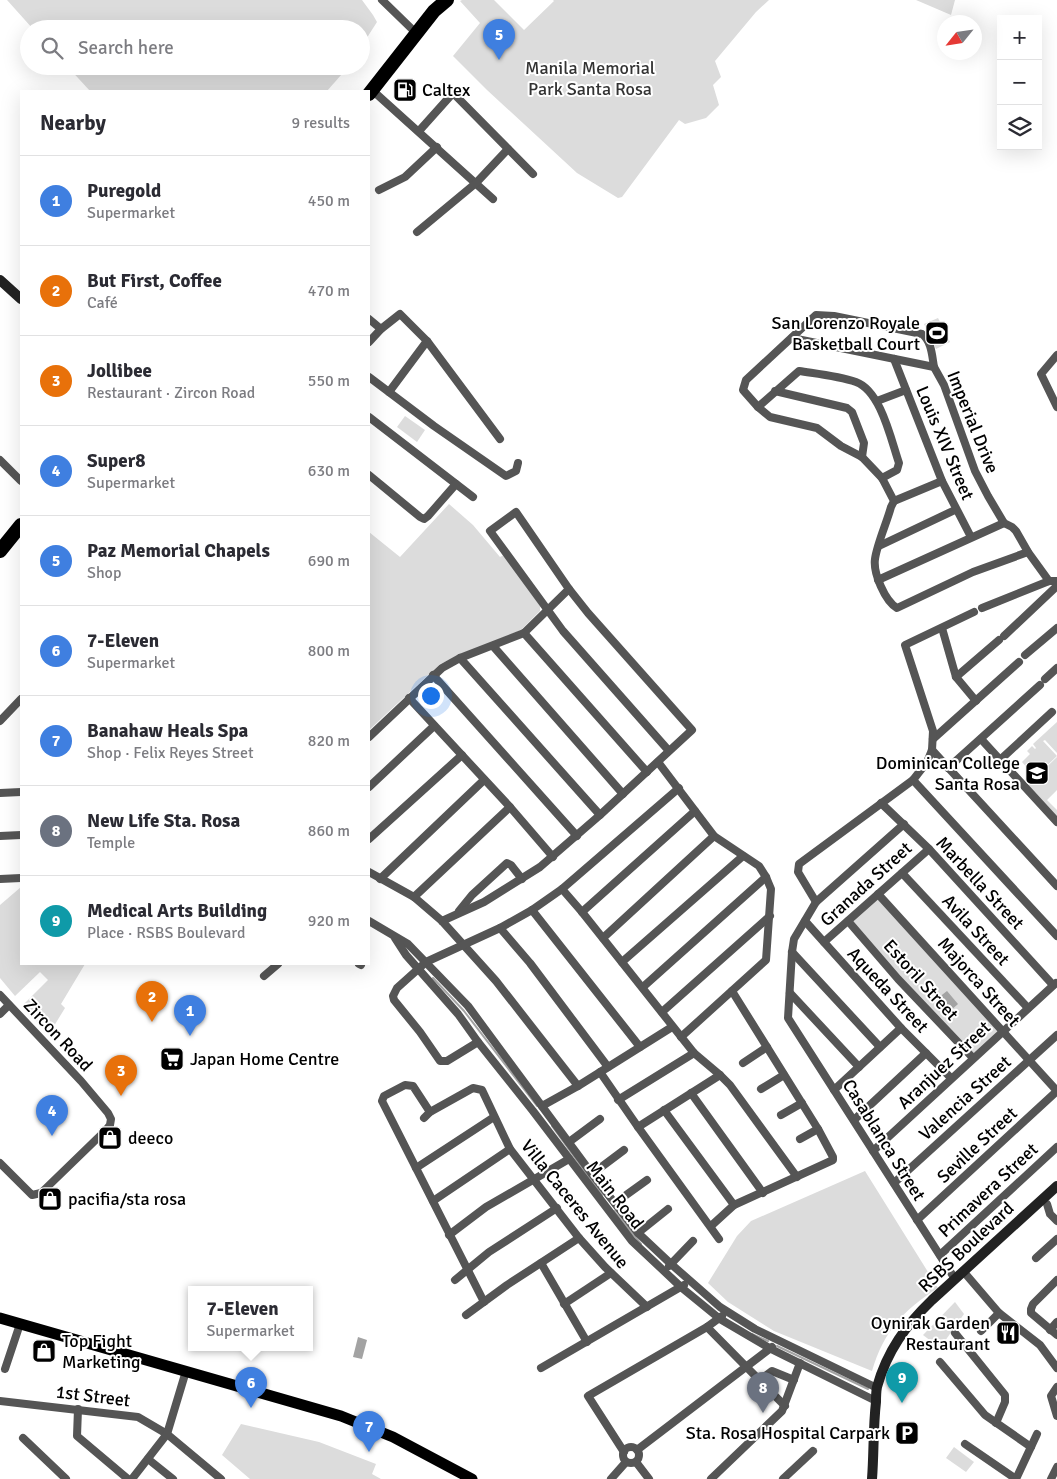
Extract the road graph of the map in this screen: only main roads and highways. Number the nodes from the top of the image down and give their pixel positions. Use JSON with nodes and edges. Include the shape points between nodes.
{"nodes":[{"id":1,"x":447,"y":0,"type":"edge"},
{"id":2,"x":436,"y":5,"type":"edge"},
{"id":3,"x":371,"y":92,"type":"edge"},
{"id":4,"x":20,"y":526,"type":"edge"},
{"id":5,"x":0,"y":551,"type":"edge"},
{"id":6,"x":0,"y":1318,"type":"edge"},
{"id":7,"x":472,"y":1479,"type":"edge"}],
"edges":[{"from":1,"to":2,"type":"highway"},
{"from":2,"to":3,"type":"highway"},
{"from":4,"to":5,"type":"highway"},
{"from":6,"to":7,"type":"main road","via":[[341,1416],[375,1428]]}]}
